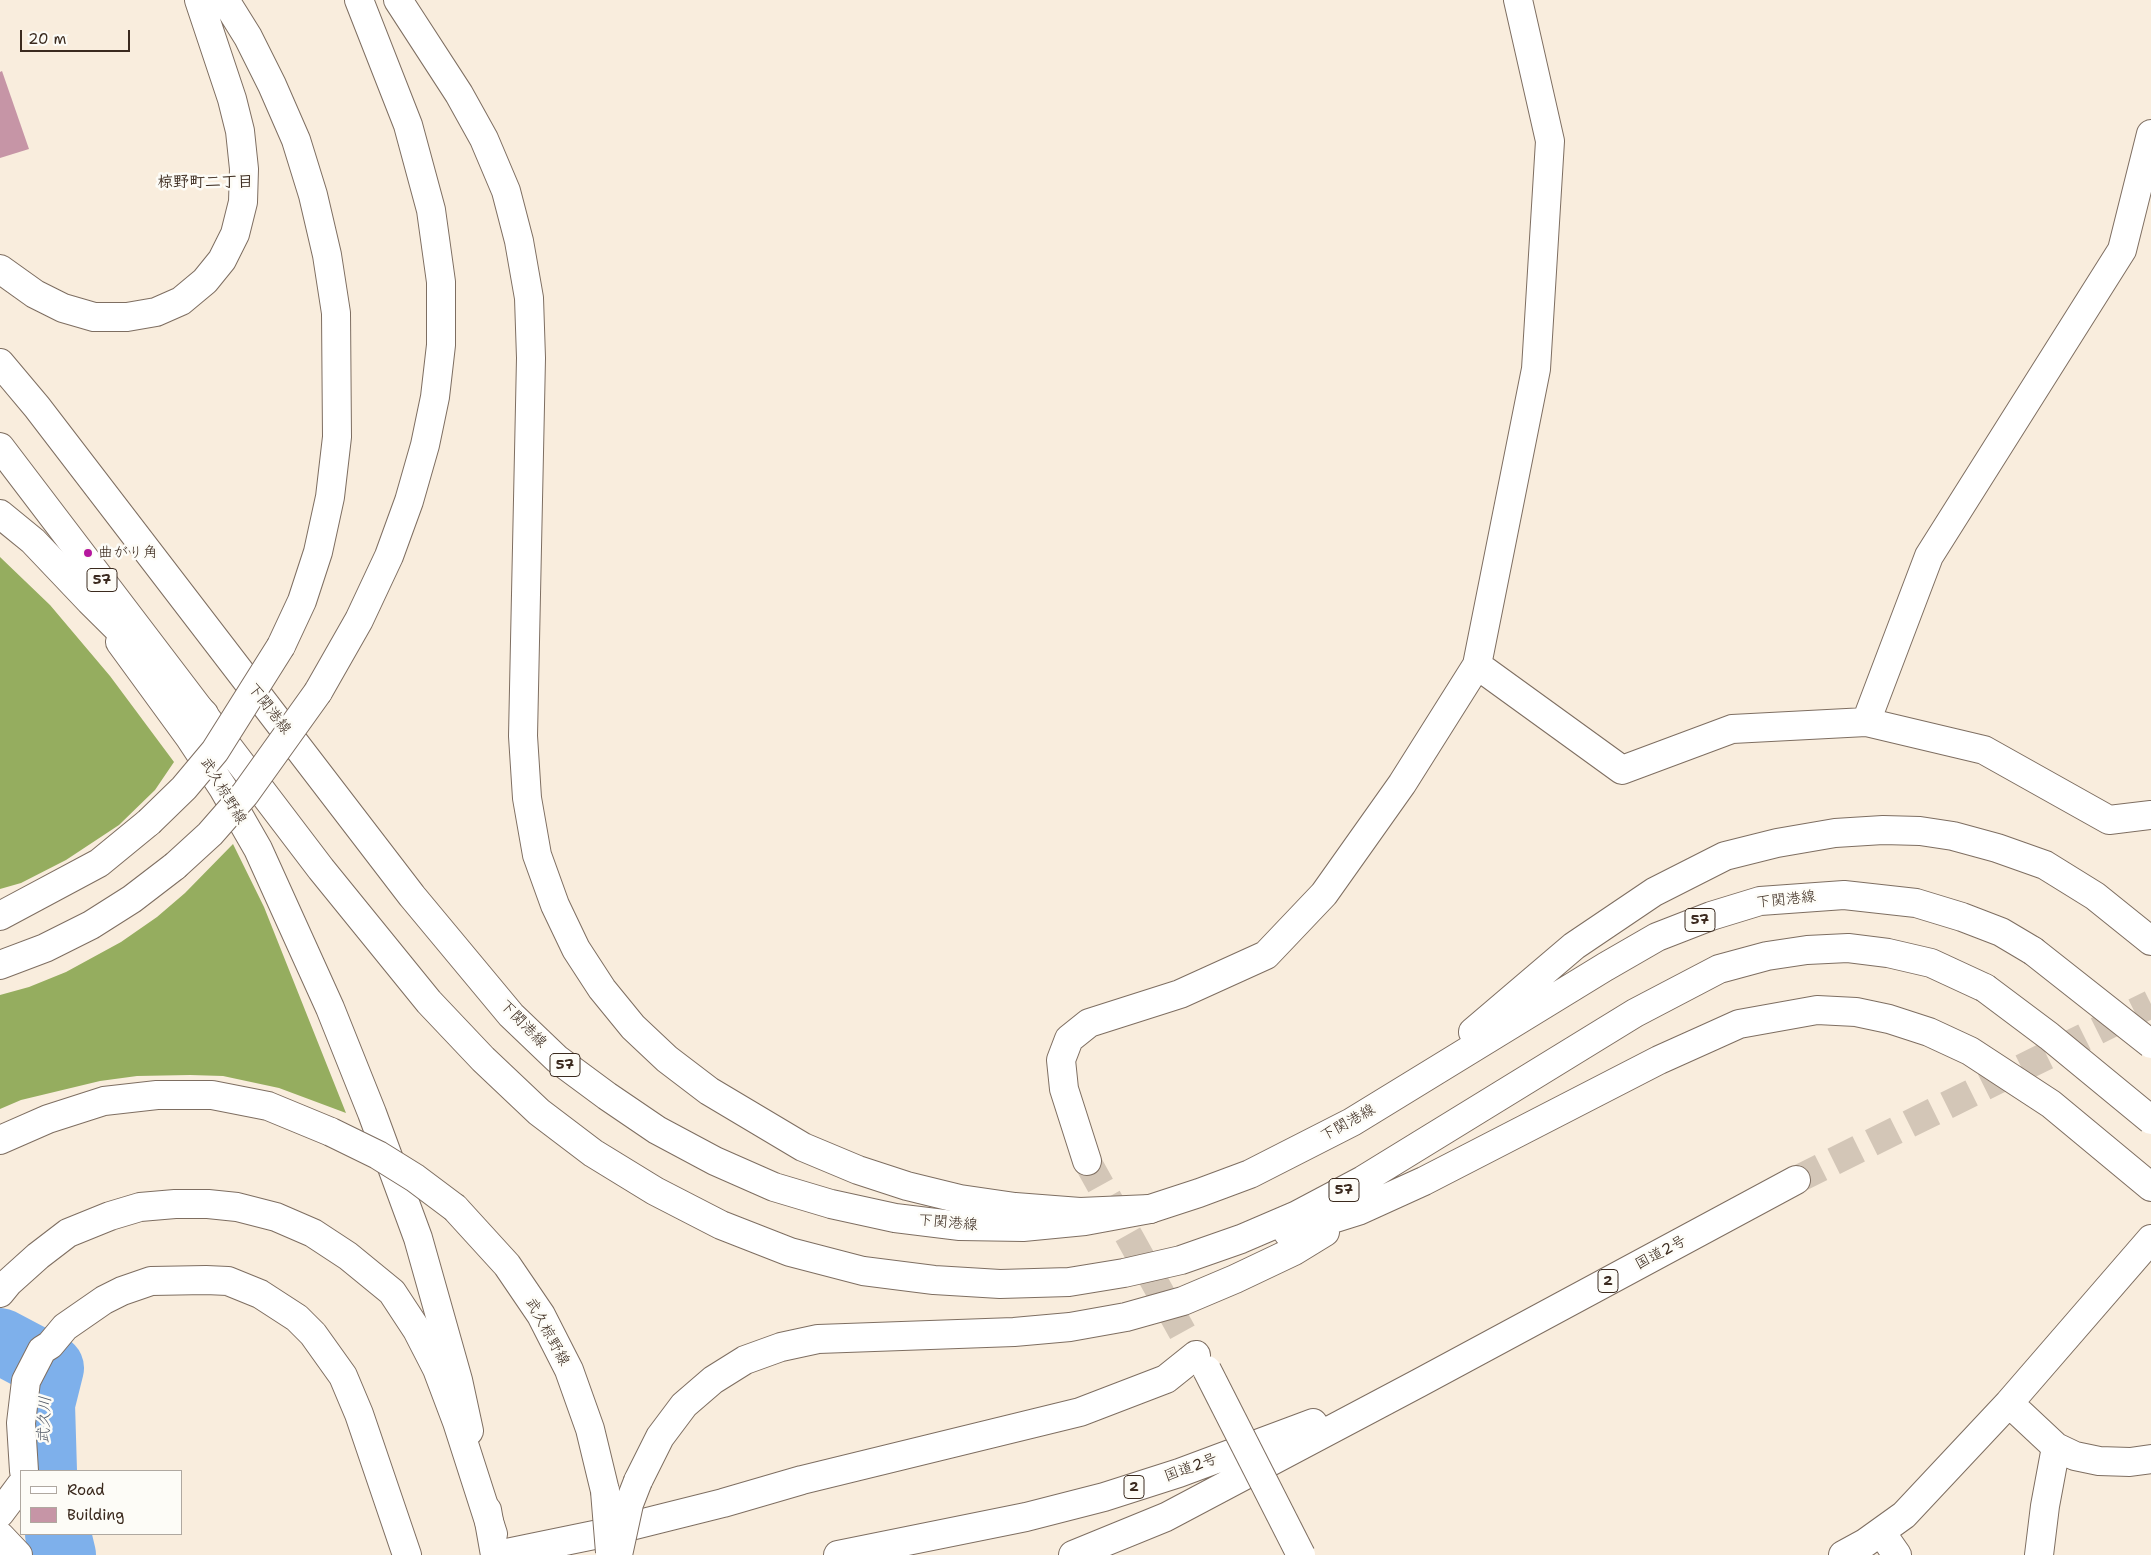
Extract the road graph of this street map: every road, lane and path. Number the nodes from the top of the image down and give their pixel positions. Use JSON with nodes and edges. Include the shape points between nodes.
{"nodes":[{"id":1,"x":199,"y":0,"type":"edge"},
{"id":2,"x":225,"y":0,"type":"edge"},
{"id":3,"x":359,"y":0,"type":"edge"},
{"id":4,"x":398,"y":0,"type":"edge"},
{"id":5,"x":1518,"y":0,"type":"edge"},
{"id":6,"x":2151,"y":134,"type":"edge"},
{"id":7,"x":0,"y":269,"type":"edge"},
{"id":8,"x":0,"y":363,"type":"edge"},
{"id":9,"x":0,"y":448,"type":"edge"},
{"id":10,"x":0,"y":514,"type":"edge"},
{"id":11,"x":90,"y":601,"type":"junction"},
{"id":12,"x":1477,"y":665,"type":"junction"},
{"id":13,"x":204,"y":714,"type":"junction"},
{"id":14,"x":1866,"y":722,"type":"junction"},
{"id":15,"x":2151,"y":815,"type":"edge"},
{"id":16,"x":0,"y":916,"type":"edge"},
{"id":17,"x":2151,"y":941,"type":"edge"},
{"id":18,"x":0,"y":965,"type":"edge"},
{"id":19,"x":2151,"y":1044,"type":"edge"},
{"id":20,"x":1402,"y":1093,"type":"junction"},
{"id":21,"x":1496,"y":1098,"type":"junction"},
{"id":22,"x":2151,"y":1120,"type":"edge"},
{"id":23,"x":0,"y":1140,"type":"edge"},
{"id":24,"x":1088,"y":1161,"type":"tunnel mouth"},
{"id":25,"x":1796,"y":1180,"type":"tunnel mouth"},
{"id":26,"x":2151,"y":1187,"type":"edge"},
{"id":27,"x":1150,"y":1209,"type":"junction"},
{"id":28,"x":1358,"y":1211,"type":"junction"},
{"id":29,"x":2151,"y":1239,"type":"edge"},
{"id":30,"x":1181,"y":1260,"type":"junction"},
{"id":31,"x":0,"y":1293,"type":"edge"},
{"id":32,"x":1419,"y":1383,"type":"junction"},
{"id":33,"x":2009,"y":1403,"type":"junction"},
{"id":34,"x":2056,"y":1447,"type":"junction"},
{"id":35,"x":2151,"y":1459,"type":"edge"},
{"id":36,"x":24,"y":1470,"type":"edge"},
{"id":37,"x":20,"y":1486,"type":"edge"},
{"id":38,"x":0,"y":1513,"type":"edge"},
{"id":39,"x":1166,"y":1517,"type":"junction"},
{"id":40,"x":1881,"y":1532,"type":"junction"},
{"id":41,"x":0,"y":1536,"type":"edge"},
{"id":42,"x":495,"y":1548,"type":"edge"},
{"id":43,"x":18,"y":1555,"type":"edge"},
{"id":44,"x":407,"y":1555,"type":"edge"},
{"id":45,"x":610,"y":1555,"type":"edge"},
{"id":46,"x":618,"y":1555,"type":"edge"},
{"id":47,"x":838,"y":1555,"type":"edge"},
{"id":48,"x":1073,"y":1555,"type":"edge"},
{"id":49,"x":1107,"y":1555,"type":"edge"},
{"id":50,"x":1301,"y":1555,"type":"edge"},
{"id":51,"x":1843,"y":1555,"type":"edge"},
{"id":52,"x":1897,"y":1555,"type":"edge"},
{"id":53,"x":2039,"y":1555,"type":"edge"}],
"edges":[{"from":1,"to":7,"type":"main road","via":[[232,99],[244,169],[243,202],[235,234],[222,260],[205,281],[181,301],[156,312],[127,317],[94,317],[63,308],[35,294]]},
{"from":2,"to":16,"type":"main road","bridge":true,"via":[[248,37],[296,140],[327,255],[336,313],[337,437],[330,497],[318,552],[302,601],[281,646],[215,751],[184,788],[99,863]]},
{"from":3,"to":18,"type":"main road","bridge":true,"via":[[408,125],[431,210],[441,282],[441,345],[434,407],[426,445],[389,556],[360,620],[318,692],[245,794],[210,834],[132,899],[91,925],[45,948]]},
{"from":4,"to":27,"type":"main road","via":[[484,139],[506,192],[519,240],[529,298],[531,358],[523,736],[527,798],[537,855],[555,905],[576,948],[602,989],[633,1027],[667,1059],[709,1091],[803,1148],[907,1186],[960,1199],[1080,1212]]},
{"from":5,"to":12,"type":"main road","via":[[1550,141],[1536,369]]},
{"from":6,"to":14,"type":"main road","via":[[2122,250],[1929,556]]},
{"from":8,"to":27,"type":"main road","name":"下関港線","number":"57","via":[[412,896],[511,1015],[557,1059],[606,1096],[657,1130],[774,1187],[895,1218],[960,1226],[1023,1227]]},
{"from":9,"to":11,"type":"main road","name":"武久椋野線"},
{"from":9,"to":13,"type":"main road","number":"57"},
{"from":10,"to":11,"type":"main road","via":[[33,541]]},
{"from":11,"to":13,"type":"main road"},
{"from":11,"to":42,"type":"main road","name":"武久椋野線","via":[[223,788],[258,849],[330,1008],[418,1238],[458,1380]]},
{"from":12,"to":14,"type":"main road","via":[[1622,770],[1732,729]]},
{"from":12,"to":24,"type":"main road","via":[[1402,784],[1324,894],[1266,954],[1180,994],[1089,1023],[1069,1039],[1061,1060],[1064,1089]]},
{"from":13,"to":30,"type":"main road","number":"57","via":[[321,869],[429,1002],[482,1059],[539,1112],[585,1147],[655,1191],[721,1226],[790,1252],[862,1271],[1000,1284],[1069,1282]]},
{"from":14,"to":15,"type":"main road","via":[[1984,750],[2110,820]]},
{"from":17,"to":20,"type":"main road","via":[[2095,896],[2044,865],[1953,836],[1883,830],[1835,833],[1777,843],[1725,856],[1654,892],[1574,946]]},
{"from":19,"to":20,"type":"main road","name":"下関港線","number":"57","bridge":true,"via":[[2033,951],[2001,932],[1916,903],[1844,895],[1760,901],[1656,937]]},
{"from":20,"to":27,"type":"main road","name":"下関港線","number":"57","via":[[1250,1174]]},
{"from":21,"to":22,"type":"main road","number":"57","bridge":true,"via":[[1635,1013],[1720,969],[1767,956],[1848,948],[1931,963],[1985,988],[2050,1036]]},
{"from":21,"to":28,"type":"main road"},
{"from":21,"to":30,"type":"main road","number":"57","via":[[1363,1180],[1297,1215]]},
{"from":23,"to":45,"type":"main road","name":"武久椋野線","bridge":true,"via":[[48,1118],[104,1101],[158,1095],[212,1095],[268,1106],[331,1132],[415,1178],[455,1208],[507,1266],[541,1315],[569,1370],[590,1429],[604,1491]]},
{"from":25,"to":32,"type":"main road","name":"国道2号","number":"2"},
{"from":26,"to":28,"type":"main road","via":[[2051,1104],[1970,1051],[1889,1019],[1856,1012],[1816,1010],[1739,1024],[1659,1060],[1424,1181]]},
{"from":28,"to":30,"type":"main road"},
{"from":28,"to":46,"type":"main road","bridge":true,"via":[[1294,1251],[1235,1279],[1183,1301],[1126,1317],[1014,1332],[818,1339],[780,1347],[745,1360],[713,1380],[684,1405],[660,1437],[629,1504]]},
{"from":29,"to":33,"type":"main road"},
{"from":31,"to":42,"type":"main road","via":[[38,1256],[68,1233],[140,1207],[208,1204],[237,1207],[276,1217],[313,1233],[348,1256],[392,1292],[417,1330],[437,1369],[457,1422]]},
{"from":32,"to":39,"type":"main road","name":"国道2号","number":"2"},
{"from":32,"to":47,"type":"main road","name":"国道2号","number":"2","via":[[1178,1473],[1104,1497],[1026,1517]]},
{"from":33,"to":34,"type":"main road"},
{"from":33,"to":40,"type":"main road","via":[[1904,1515]]},
{"from":34,"to":35,"type":"main road","via":[[2074,1456],[2099,1461]]},
{"from":34,"to":53,"type":"main road"},
{"from":36,"to":44,"type":"main road","via":[[21,1424],[26,1381],[36,1360],[66,1327],[104,1300],[151,1281],[228,1282],[260,1294],[302,1324],[343,1376]]},
{"from":37,"to":38,"type":"main road"},
{"from":39,"to":48,"type":"main road","name":"国道2号","number":"2"},
{"from":39,"to":49,"type":"main road"},
{"from":40,"to":51,"type":"main road"},
{"from":40,"to":52,"type":"main road"},
{"from":41,"to":43,"type":"main road"},
{"from":42,"to":50,"type":"main road","bridge":true,"via":[[600,1534],[802,1480],[1080,1412],[1166,1379],[1196,1353]]}]}
